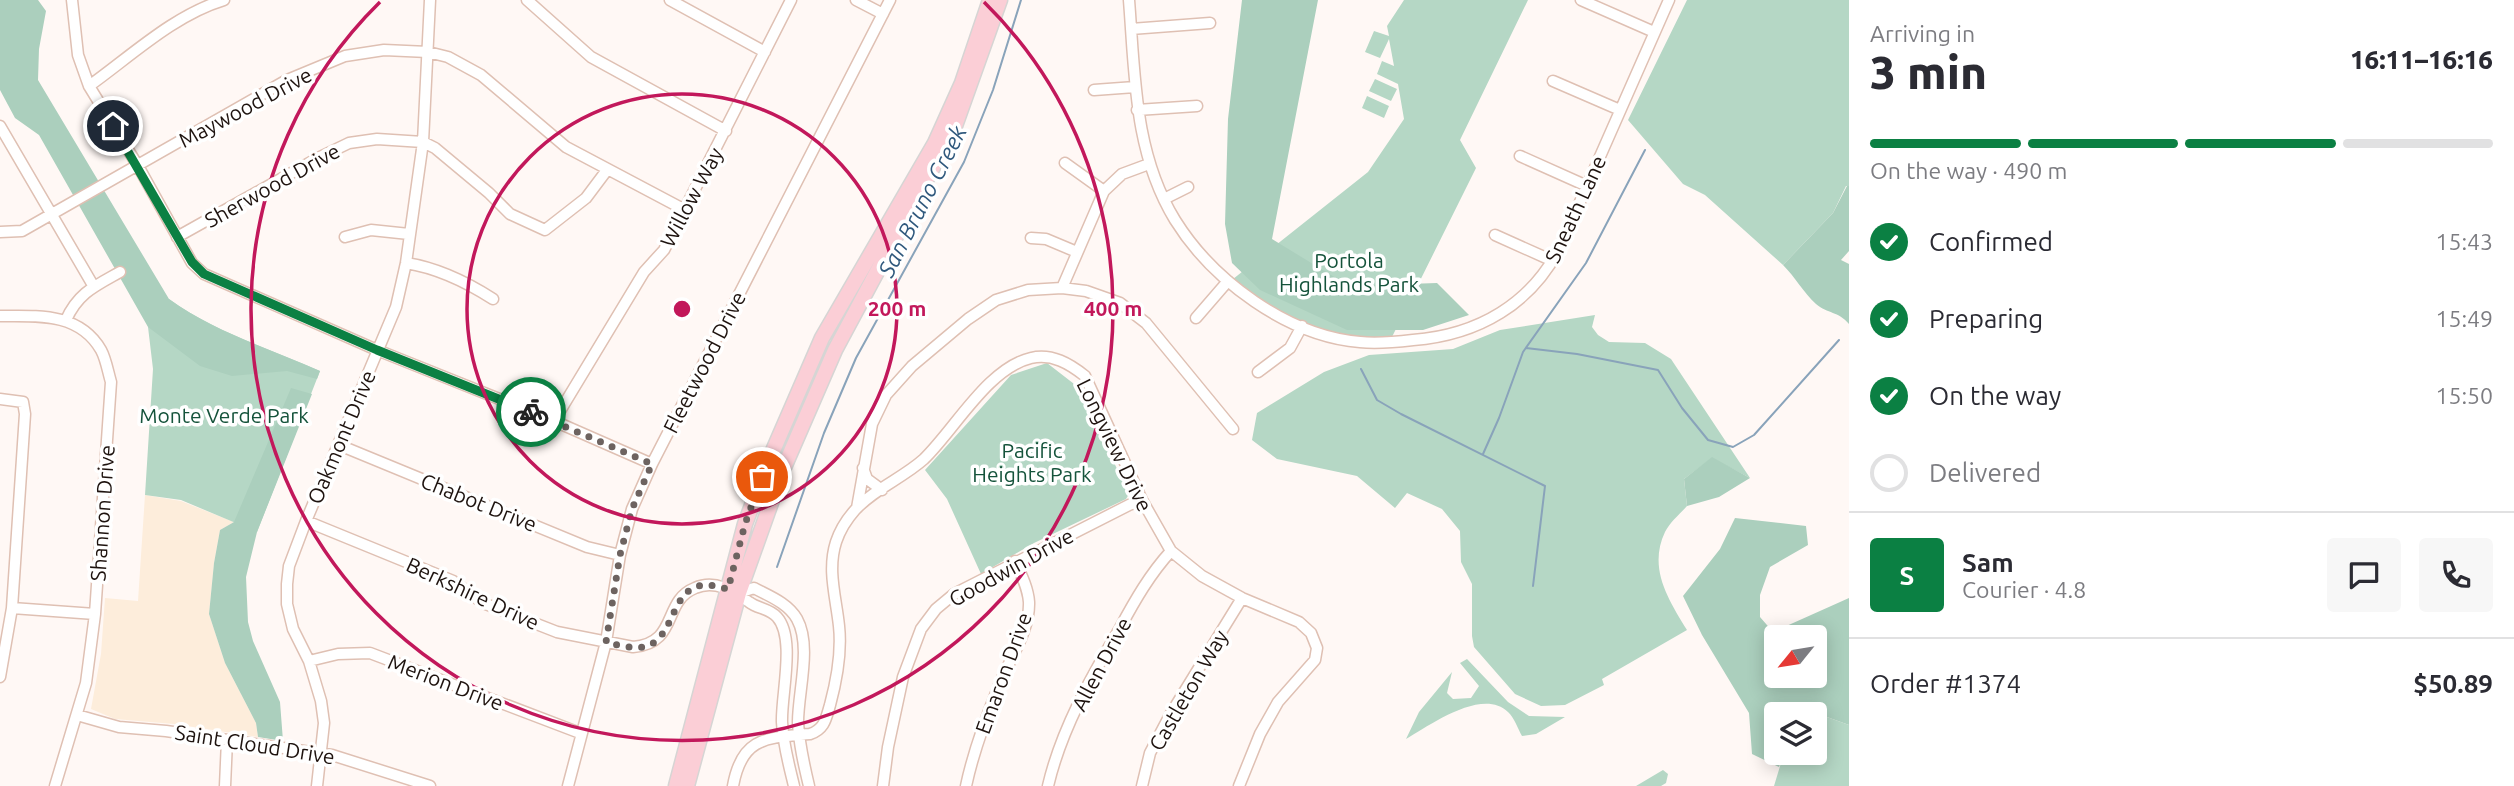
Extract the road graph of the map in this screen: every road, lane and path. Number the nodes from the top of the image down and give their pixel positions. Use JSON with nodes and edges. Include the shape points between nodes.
{"nodes":[{"id":1,"x":72,"y":0,"type":"edge"},
{"id":2,"x":224,"y":0,"type":"edge"},
{"id":3,"x":430,"y":0,"type":"edge"},
{"id":4,"x":527,"y":0,"type":"edge"},
{"id":5,"x":670,"y":0,"type":"edge"},
{"id":6,"x":791,"y":0,"type":"edge"},
{"id":7,"x":856,"y":0,"type":"edge"},
{"id":8,"x":890,"y":0,"type":"edge"},
{"id":9,"x":990,"y":0,"type":"edge"},
{"id":10,"x":1000,"y":0,"type":"edge"},
{"id":11,"x":1129,"y":0,"type":"edge"},
{"id":12,"x":1581,"y":0,"type":"edge"},
{"id":13,"x":1669,"y":0,"type":"edge"},
{"id":14,"x":883,"y":14,"type":"junction"},
{"id":15,"x":1210,"y":23,"type":"dead end"},
{"id":16,"x":1131,"y":29,"type":"junction"},
{"id":17,"x":1654,"y":32,"type":"junction"},
{"id":18,"x":428,"y":52,"type":"junction"},
{"id":19,"x":765,"y":52,"type":"junction"},
{"id":20,"x":1553,"y":81,"type":"dead end"},
{"id":21,"x":89,"y":86,"type":"junction"},
{"id":22,"x":1135,"y":87,"type":"junction"},
{"id":23,"x":1094,"y":90,"type":"dead end"},
{"id":24,"x":1197,"y":106,"type":"dead end"},
{"id":25,"x":1137,"y":110,"type":"junction"},
{"id":26,"x":1620,"y":110,"type":"junction"},
{"id":27,"x":0,"y":125,"type":"edge"},
{"id":28,"x":726,"y":131,"type":"junction"},
{"id":29,"x":423,"y":142,"type":"junction"},
{"id":30,"x":1520,"y":156,"type":"dead end"},
{"id":31,"x":1065,"y":163,"type":"dead end"},
{"id":32,"x":1149,"y":164,"type":"junction"},
{"id":33,"x":138,"y":166,"type":"junction"},
{"id":34,"x":607,"y":170,"type":"junction"},
{"id":35,"x":1587,"y":186,"type":"junction"},
{"id":36,"x":1188,"y":187,"type":"dead end"},
{"id":37,"x":1104,"y":191,"type":"junction"},
{"id":38,"x":1164,"y":199,"type":"junction"},
{"id":39,"x":685,"y":211,"type":"junction"},
{"id":40,"x":52,"y":214,"type":"junction"},
{"id":41,"x":0,"y":232,"type":"edge"},
{"id":42,"x":409,"y":234,"type":"junction"},
{"id":43,"x":1495,"y":235,"type":"dead end"},
{"id":44,"x":177,"y":237,"type":"junction"},
{"id":45,"x":345,"y":237,"type":"dead end"},
{"id":46,"x":1031,"y":237,"type":"dead end"},
{"id":47,"x":1077,"y":252,"type":"junction"},
{"id":48,"x":1553,"y":261,"type":"junction"},
{"id":49,"x":405,"y":263,"type":"junction"},
{"id":50,"x":120,"y":271,"type":"dead end"},
{"id":51,"x":1228,"y":281,"type":"junction"},
{"id":52,"x":94,"y":287,"type":"junction"},
{"id":53,"x":1062,"y":288,"type":"junction"},
{"id":54,"x":493,"y":299,"type":"dead end"},
{"id":55,"x":0,"y":316,"type":"edge"},
{"id":56,"x":1196,"y":318,"type":"dead end"},
{"id":57,"x":66,"y":320,"type":"junction"},
{"id":58,"x":1302,"y":326,"type":"junction"},
{"id":59,"x":377,"y":350,"type":"junction"},
{"id":60,"x":1258,"y":372,"type":"dead end"},
{"id":61,"x":0,"y":399,"type":"edge"},
{"id":62,"x":554,"y":421,"type":"junction"},
{"id":63,"x":1233,"y":429,"type":"dead end"},
{"id":64,"x":339,"y":445,"type":"junction"},
{"id":65,"x":652,"y":464,"type":"junction"},
{"id":66,"x":863,"y":468,"type":"junction"},
{"id":67,"x":882,"y":490,"type":"junction"},
{"id":68,"x":1142,"y":500,"type":"junction"},
{"id":69,"x":857,"y":508,"type":"junction"},
{"id":70,"x":306,"y":521,"type":"junction"},
{"id":71,"x":1171,"y":551,"type":"junction"},
{"id":72,"x":620,"y":555,"type":"junction"},
{"id":73,"x":1015,"y":561,"type":"junction"},
{"id":74,"x":734,"y":591,"type":"junction"},
{"id":75,"x":1242,"y":598,"type":"junction"},
{"id":76,"x":12,"y":608,"type":"junction"},
{"id":77,"x":95,"y":614,"type":"junction"},
{"id":78,"x":606,"y":642,"type":"junction"},
{"id":79,"x":309,"y":661,"type":"junction"},
{"id":80,"x":0,"y":677,"type":"edge"},
{"id":81,"x":77,"y":715,"type":"junction"},
{"id":82,"x":580,"y":733,"type":"junction"},
{"id":83,"x":791,"y":736,"type":"junction"},
{"id":84,"x":227,"y":740,"type":"junction"},
{"id":85,"x":322,"y":753,"type":"junction"},
{"id":86,"x":55,"y":786,"type":"edge"},
{"id":87,"x":225,"y":786,"type":"edge"},
{"id":88,"x":317,"y":786,"type":"edge"},
{"id":89,"x":430,"y":786,"type":"edge"},
{"id":90,"x":568,"y":786,"type":"edge"},
{"id":91,"x":676,"y":786,"type":"edge"},
{"id":92,"x":687,"y":786,"type":"edge"},
{"id":93,"x":733,"y":786,"type":"edge"},
{"id":94,"x":794,"y":786,"type":"edge"},
{"id":95,"x":809,"y":786,"type":"edge"},
{"id":96,"x":883,"y":786,"type":"edge"},
{"id":97,"x":966,"y":786,"type":"edge"},
{"id":98,"x":1048,"y":786,"type":"edge"},
{"id":99,"x":1142,"y":786,"type":"edge"},
{"id":100,"x":1238,"y":786,"type":"edge"}],
"edges":[{"from":1,"to":21,"type":"street","via":[[78,55]]},
{"from":2,"to":21,"type":"street","via":[[170,27]]},
{"from":3,"to":18,"type":"street","name":"Oakmont Drive"},
{"from":4,"to":28,"type":"street","via":[[591,57]]},
{"from":5,"to":19,"type":"street"},
{"from":6,"to":19,"type":"street","name":"Willow Way"},
{"from":7,"to":14,"type":"street"},
{"from":8,"to":14,"type":"street","name":"Fleetwood Drive"},
{"from":9,"to":74,"type":"main road","via":[[962,83],[935,143],[807,370],[756,494]]},
{"from":10,"to":74,"type":"main road","via":[[955,126],[810,404]]},
{"from":11,"to":16,"type":"street","name":"Sneath Lane"},
{"from":12,"to":17,"type":"street"},
{"from":13,"to":17,"type":"street","name":"Sneath Lane"},
{"from":14,"to":65,"type":"street","name":"Fleetwood Drive"},
{"from":15,"to":16,"type":"street"},
{"from":16,"to":22,"type":"street","name":"Sneath Lane"},
{"from":17,"to":26,"type":"street","name":"Sneath Lane"},
{"from":18,"to":29,"type":"street","name":"Oakmont Drive"},
{"from":18,"to":33,"type":"street","name":"Maywood Drive","via":[[384,50],[345,56],[287,80]]},
{"from":18,"to":34,"type":"street","name":"Maywood Drive","via":[[481,75],[566,147]]},
{"from":19,"to":28,"type":"street","name":"Willow Way"},
{"from":20,"to":26,"type":"street"},
{"from":21,"to":33,"type":"street"},
{"from":22,"to":23,"type":"street"},
{"from":22,"to":25,"type":"street","name":"Sneath Lane"},
{"from":24,"to":25,"type":"street"},
{"from":25,"to":32,"type":"street","name":"Sneath Lane"},
{"from":26,"to":35,"type":"street","name":"Sneath Lane"},
{"from":27,"to":40,"type":"street"},
{"from":28,"to":39,"type":"street","name":"Willow Way"},
{"from":29,"to":34,"type":"street","name":"Sherwood Drive","via":[[510,214],[545,230],[586,198]]},
{"from":29,"to":42,"type":"street","name":"Oakmont Drive"},
{"from":29,"to":44,"type":"street","name":"Sherwood Drive","via":[[377,138],[349,143]]},
{"from":30,"to":35,"type":"street"},
{"from":31,"to":37,"type":"street"},
{"from":32,"to":37,"type":"street","via":[[1122,174]]},
{"from":32,"to":38,"type":"street","name":"Sneath Lane"},
{"from":33,"to":40,"type":"street","name":"Maywood Drive"},
{"from":33,"to":44,"type":"street"},
{"from":34,"to":39,"type":"street","name":"Maywood Drive"},
{"from":35,"to":48,"type":"street","name":"Sneath Lane"},
{"from":36,"to":38,"type":"street"},
{"from":37,"to":47,"type":"street"},
{"from":38,"to":51,"type":"street","name":"Sneath Lane","via":[[1186,237]]},
{"from":39,"to":62,"type":"street","name":"Willow Way"},
{"from":40,"to":41,"type":"street","name":"Maywood Drive","via":[[22,231]]},
{"from":40,"to":52,"type":"street"},
{"from":42,"to":45,"type":"street","via":[[370,230]]},
{"from":42,"to":49,"type":"street","name":"Oakmont Drive"},
{"from":43,"to":48,"type":"street"},
{"from":44,"to":59,"type":"street","via":[[204,274]]},
{"from":46,"to":47,"type":"street"},
{"from":47,"to":53,"type":"street"},
{"from":48,"to":58,"type":"street","name":"Sneath Lane","via":[[1507,310],[1461,332],[1375,343],[1340,339]]},
{"from":49,"to":54,"type":"street","via":[[432,267]]},
{"from":49,"to":59,"type":"street","name":"Oakmont Drive","via":[[396,307]]},
{"from":50,"to":52,"type":"street"},
{"from":51,"to":56,"type":"street"},
{"from":51,"to":58,"type":"street","name":"Sneath Lane","via":[[1262,306]]},
{"from":52,"to":57,"type":"street","via":[[74,303]]},
{"from":53,"to":63,"type":"street","via":[[1104,296],[1134,313]]},
{"from":53,"to":66,"type":"street","via":[[1028,290],[996,300],[912,366],[886,395],[872,424]]},
{"from":55,"to":57,"type":"street"},
{"from":57,"to":77,"type":"street","name":"Shannon Drive","via":[[86,332],[101,350],[111,382]]},
{"from":58,"to":60,"type":"street","via":[[1290,348]]},
{"from":59,"to":62,"type":"street"},
{"from":59,"to":64,"type":"street","name":"Oakmont Drive"},
{"from":61,"to":76,"type":"street","via":[[23,402],[25,414]]},
{"from":62,"to":65,"type":"street"},
{"from":64,"to":70,"type":"street","name":"Oakmont Drive"},
{"from":64,"to":72,"type":"street","name":"Chabot Drive","via":[[587,547]]},
{"from":65,"to":72,"type":"street","name":"Fleetwood Drive","via":[[632,509]]},
{"from":66,"to":67,"type":"street","via":[[867,479]]},
{"from":66,"to":69,"type":"street"},
{"from":67,"to":68,"type":"street","name":"Longview Drive","via":[[922,461],[988,385],[1032,358],[1058,359],[1085,376]]},
{"from":67,"to":69,"type":"street","name":"Longview Drive"},
{"from":68,"to":71,"type":"street","name":"Longview Drive"},
{"from":68,"to":73,"type":"street","name":"Goodwin Drive"},
{"from":69,"to":83,"type":"street","name":"Longview Drive","via":[[841,531],[832,559],[840,644],[834,692],[823,726]]},
{"from":70,"to":78,"type":"street","name":"Berkshire Drive","via":[[453,581],[496,608],[556,632]]},
{"from":70,"to":79,"type":"street","name":"Oakmont Drive","via":[[289,566],[287,604]]},
{"from":71,"to":75,"type":"street","name":"Longview Drive","via":[[1202,576]]},
{"from":71,"to":98,"type":"street","name":"Allen Drive","via":[[1153,570],[1079,702]]},
{"from":72,"to":78,"type":"street","name":"Fleetwood Drive"},
{"from":73,"to":96,"type":"street","name":"Goodwin Drive","via":[[954,594],[921,629],[903,677]]},
{"from":73,"to":97,"type":"street","name":"Emaron Drive","via":[[1029,603],[1026,622],[993,699]]},
{"from":74,"to":78,"type":"street","name":"Berkshire Drive","via":[[707,585],[689,591],[661,637],[645,646]]},
{"from":74,"to":83,"type":"street","via":[[750,604],[770,610],[785,632]]},
{"from":74,"to":83,"type":"street","via":[[754,588],[779,601],[797,618],[803,647]]},
{"from":74,"to":91,"type":"main road"},
{"from":74,"to":92,"type":"main road"},
{"from":75,"to":99,"type":"street","name":"Castleton Way","via":[[1170,715],[1150,753]]},
{"from":75,"to":100,"type":"street","name":"Longview Drive","via":[[1299,622],[1311,633],[1317,648],[1315,660],[1278,702]]},
{"from":76,"to":77,"type":"street"},
{"from":76,"to":80,"type":"street"},
{"from":77,"to":81,"type":"street","name":"Shannon Drive"},
{"from":78,"to":82,"type":"street","name":"Fleetwood Drive"},
{"from":79,"to":82,"type":"street","name":"Merion Drive","via":[[370,653]]},
{"from":79,"to":85,"type":"street","name":"Oakmont Drive","via":[[321,701]]},
{"from":81,"to":84,"type":"street","name":"Saint Cloud Drive","via":[[120,727]]},
{"from":81,"to":86,"type":"street","name":"Shannon Drive"},
{"from":82,"to":90,"type":"street","name":"Fleetwood Drive"},
{"from":83,"to":93,"type":"street","via":[[765,740],[747,750]]},
{"from":83,"to":94,"type":"street"},
{"from":83,"to":95,"type":"street"},
{"from":84,"to":85,"type":"street","name":"Saint Cloud Drive"},
{"from":84,"to":87,"type":"street"},
{"from":85,"to":88,"type":"street","name":"Oakmont Drive"},
{"from":85,"to":89,"type":"street","name":"Saint Cloud Drive"}]}
